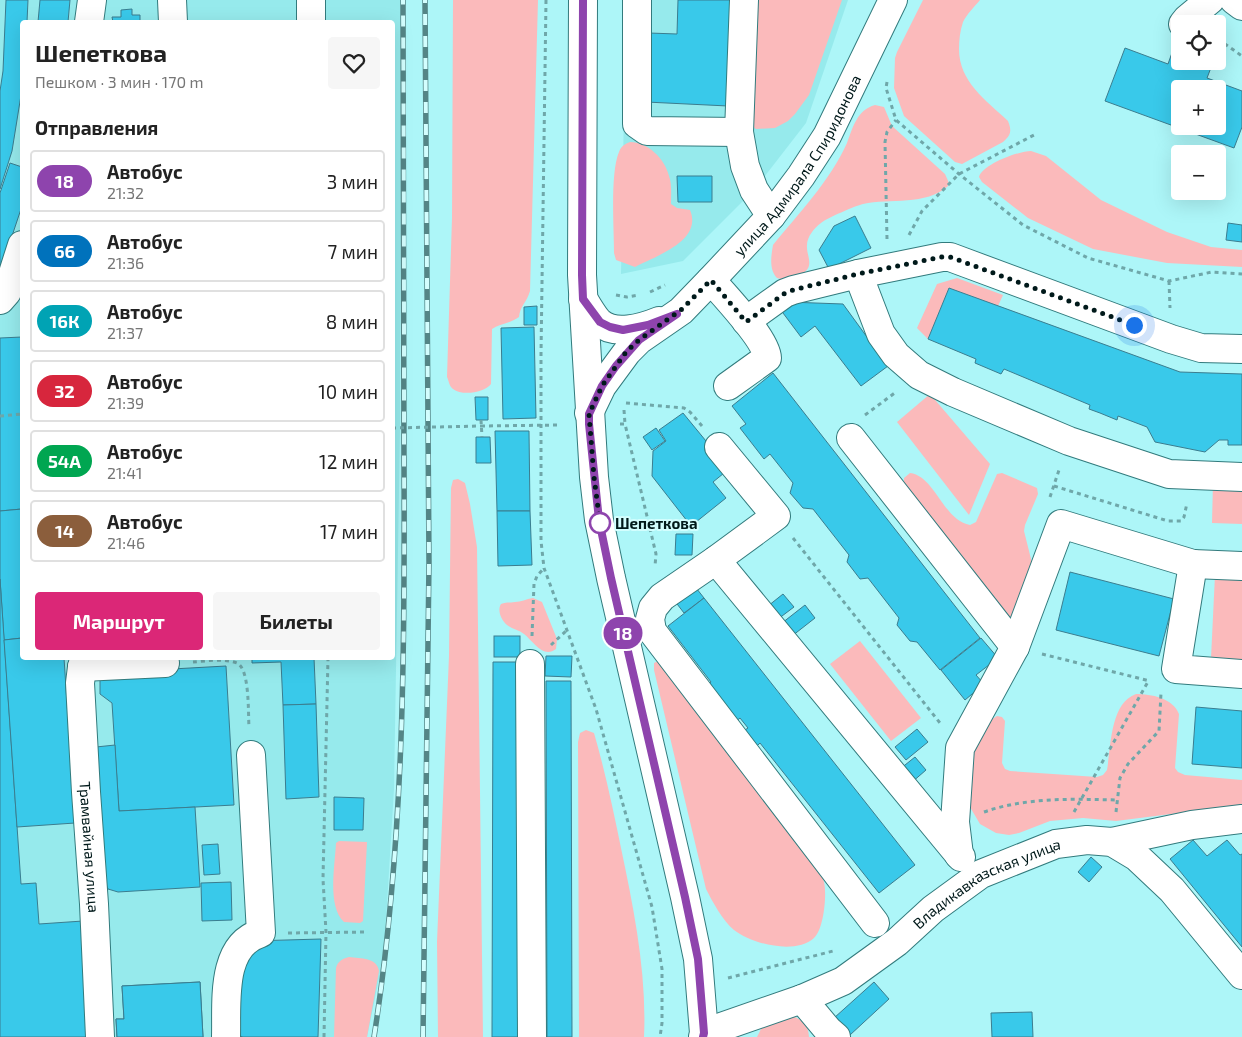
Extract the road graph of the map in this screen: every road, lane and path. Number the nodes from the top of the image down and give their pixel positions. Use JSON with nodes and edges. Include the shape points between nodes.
{"nodes":[{"id":1,"x":92,"y":0,"type":"edge"},
{"id":2,"x":172,"y":0,"type":"edge"},
{"id":3,"x":311,"y":0,"type":"edge"},
{"id":4,"x":546,"y":0,"type":"edge"},
{"id":5,"x":584,"y":0,"type":"edge"},
{"id":6,"x":637,"y":0,"type":"edge"},
{"id":7,"x":744,"y":0,"type":"edge"},
{"id":8,"x":894,"y":0,"type":"edge"},
{"id":9,"x":1210,"y":0,"type":"edge"},
{"id":10,"x":1234,"y":0,"type":"edge"},
{"id":11,"x":1242,"y":6,"type":"edge"},
{"id":12,"x":1191,"y":15,"type":"edge"},
{"id":13,"x":89,"y":20,"type":"edge"},
{"id":14,"x":173,"y":20,"type":"edge"},
{"id":15,"x":312,"y":20,"type":"edge"},
{"id":16,"x":1226,"y":45,"type":"edge"},
{"id":17,"x":1242,"y":56,"type":"edge"},
{"id":18,"x":887,"y":79,"type":"dead end"},
{"id":19,"x":896,"y":120,"type":"junction"},
{"id":20,"x":739,"y":132,"type":"junction"},
{"id":21,"x":1034,"y":135,"type":"dead end"},
{"id":22,"x":959,"y":174,"type":"junction"},
{"id":23,"x":771,"y":216,"type":"junction"},
{"id":24,"x":908,"y":237,"type":"dead end"},
{"id":25,"x":20,"y":251,"type":"edge"},
{"id":26,"x":887,"y":268,"type":"junction"},
{"id":27,"x":858,"y":274,"type":"junction"},
{"id":28,"x":1242,"y":274,"type":"edge"},
{"id":29,"x":711,"y":280,"type":"junction"},
{"id":30,"x":669,"y":282,"type":"dead end"},
{"id":31,"x":612,"y":292,"type":"dead end"},
{"id":32,"x":583,"y":299,"type":"junction"},
{"id":33,"x":0,"y":300,"type":"edge"},
{"id":34,"x":677,"y":314,"type":"junction"},
{"id":35,"x":746,"y":322,"type":"junction"},
{"id":36,"x":1242,"y":349,"type":"edge"},
{"id":37,"x":919,"y":375,"type":"junction"},
{"id":38,"x":728,"y":386,"type":"dead end"},
{"id":39,"x":623,"y":403,"type":"dead end"},
{"id":40,"x":20,"y":414,"type":"edge"},
{"id":41,"x":589,"y":414,"type":"junction"},
{"id":42,"x":0,"y":416,"type":"edge"},
{"id":43,"x":481,"y":420,"type":"dead end"},
{"id":44,"x":559,"y":425,"type":"dead end"},
{"id":45,"x":481,"y":426,"type":"junction"},
{"id":46,"x":541,"y":426,"type":"junction"},
{"id":47,"x":395,"y":428,"type":"edge"},
{"id":48,"x":482,"y":437,"type":"dead end"},
{"id":49,"x":851,"y":438,"type":"joint"},
{"id":50,"x":1069,"y":441,"type":"junction"},
{"id":51,"x":719,"y":447,"type":"joint"},
{"id":52,"x":1194,"y":476,"type":"junction"},
{"id":53,"x":1242,"y":476,"type":"edge"},
{"id":54,"x":1054,"y":486,"type":"junction"},
{"id":55,"x":1048,"y":503,"type":"dead end"},
{"id":56,"x":776,"y":516,"type":"junction"},
{"id":57,"x":716,"y":560,"type":"junction"},
{"id":58,"x":1193,"y":564,"type":"junction"},
{"id":59,"x":1242,"y":566,"type":"edge"},
{"id":60,"x":544,"y":568,"type":"junction"},
{"id":61,"x":1015,"y":647,"type":"junction"},
{"id":62,"x":328,"y":660,"type":"edge"},
{"id":63,"x":83,"y":662,"type":"edge"},
{"id":64,"x":165,"y":663,"type":"joint"},
{"id":65,"x":530,"y":664,"type":"joint"},
{"id":66,"x":1242,"y":674,"type":"edge"},
{"id":67,"x":1169,"y":677,"type":"junction"},
{"id":68,"x":1149,"y":680,"type":"junction"},
{"id":69,"x":960,"y":748,"type":"junction"},
{"id":70,"x":251,"y":756,"type":"joint"},
{"id":71,"x":1081,"y":800,"type":"junction"},
{"id":72,"x":1118,"y":800,"type":"junction"},
{"id":73,"x":1242,"y":819,"type":"edge"},
{"id":74,"x":956,"y":822,"type":"junction"},
{"id":75,"x":1112,"y":842,"type":"junction"},
{"id":76,"x":1056,"y":844,"type":"junction"},
{"id":77,"x":959,"y":856,"type":"junction"},
{"id":78,"x":981,"y":874,"type":"junction"},
{"id":79,"x":875,"y":923,"type":"dead end"},
{"id":80,"x":326,"y":932,"type":"junction"},
{"id":81,"x":368,"y":932,"type":"dead end"},
{"id":82,"x":261,"y":933,"type":"junction"},
{"id":83,"x":1242,"y":975,"type":"edge"},
{"id":84,"x":802,"y":999,"type":"junction"},
{"id":85,"x":703,"y":1035,"type":"edge"},
{"id":86,"x":100,"y":1037,"type":"edge"},
{"id":87,"x":226,"y":1037,"type":"edge"},
{"id":88,"x":324,"y":1037,"type":"edge"},
{"id":89,"x":532,"y":1037,"type":"edge"},
{"id":90,"x":660,"y":1037,"type":"edge"},
{"id":91,"x":836,"y":1037,"type":"edge"}],
"edges":[{"from":1,"to":13,"type":"main road"},
{"from":2,"to":14,"type":"main road"},
{"from":3,"to":15,"type":"main road"},
{"from":4,"to":46,"type":"path"},
{"from":5,"to":32,"type":"main road"},
{"from":6,"to":20,"type":"main road","via":[[637,124],[646,131]]},
{"from":7,"to":20,"type":"main road"},
{"from":8,"to":23,"type":"main road","name":"улица Адмирала Спиридонова","via":[[827,136]]},
{"from":9,"to":12,"type":"main road"},
{"from":10,"to":11,"type":"main road"},
{"from":16,"to":17,"type":"path"},
{"from":18,"to":19,"type":"path","via":[[886,88]]},
{"from":19,"to":22,"type":"path"},
{"from":19,"to":26,"type":"path","via":[[887,132],[885,142]]},
{"from":20,"to":23,"type":"main road","via":[[745,166],[754,190]]},
{"from":21,"to":22,"type":"path"},
{"from":22,"to":24,"type":"path","via":[[922,211]]},
{"from":22,"to":28,"type":"path","via":[[1023,225],[1088,258],[1169,281],[1212,272]]},
{"from":23,"to":29,"type":"main road","name":"улица Адмирала Спиридонова"},
{"from":25,"to":33,"type":"main road","via":[[6,292]]},
{"from":26,"to":27,"type":"main road"},
{"from":26,"to":36,"type":"main road","via":[[950,257],[1194,346]]},
{"from":27,"to":35,"type":"main road","via":[[785,293]]},
{"from":27,"to":37,"type":"main road","via":[[881,334],[896,355]]},
{"from":29,"to":34,"type":"main road","name":"улица Адмирала Спиридонова"},
{"from":29,"to":35,"type":"main road"},
{"from":30,"to":31,"type":"path","via":[[632,296],[617,296]]},
{"from":32,"to":34,"type":"main road","name":"улица Адмирала Спиридонова","via":[[600,322],[623,330]]},
{"from":32,"to":41,"type":"main road"},
{"from":34,"to":41,"type":"main road","name":"улица Адмирала Спиридонова","via":[[626,352],[602,386]]},
{"from":35,"to":38,"type":"main road","via":[[764,346],[766,358]]},
{"from":37,"to":49,"type":"path","via":[[845,430]]},
{"from":37,"to":50,"type":"main road"},
{"from":39,"to":51,"type":"path","via":[[684,408]]},
{"from":40,"to":42,"type":"path"},
{"from":41,"to":85,"type":"main road","via":[[599,520],[698,959]]},
{"from":43,"to":45,"type":"path","bridge":true},
{"from":44,"to":46,"type":"path"},
{"from":45,"to":46,"type":"path"},
{"from":45,"to":47,"type":"path","bridge":true},
{"from":45,"to":48,"type":"path"},
{"from":46,"to":60,"type":"path"},
{"from":49,"to":61,"type":"main road"},
{"from":50,"to":52,"type":"main road","via":[[1169,474]]},
{"from":50,"to":54,"type":"path"},
{"from":51,"to":56,"type":"main road"},
{"from":52,"to":53,"type":"main road"},
{"from":52,"to":54,"type":"path","via":[[1184,517],[1175,522]]},
{"from":54,"to":55,"type":"path"},
{"from":56,"to":57,"type":"main road"},
{"from":56,"to":69,"type":"path"},
{"from":57,"to":77,"type":"main road"},
{"from":57,"to":79,"type":"main road","via":[[662,597],[653,608],[650,619],[652,631]]},
{"from":58,"to":59,"type":"main road"},
{"from":58,"to":61,"type":"main road","via":[[1061,524]]},
{"from":58,"to":67,"type":"main road"},
{"from":60,"to":65,"type":"path","via":[[534,584]]},
{"from":60,"to":90,"type":"path","via":[[596,709],[652,907],[662,969]]},
{"from":61,"to":68,"type":"path"},
{"from":61,"to":69,"type":"main road"},
{"from":62,"to":80,"type":"path","via":[[323,879]]},
{"from":63,"to":64,"type":"main road"},
{"from":63,"to":86,"type":"main road","name":"Трамвайная улица","via":[[80,683],[84,772]]},
{"from":64,"to":70,"type":"path","via":[[224,661],[242,667]]},
{"from":65,"to":89,"type":"main road"},
{"from":66,"to":67,"type":"main road"},
{"from":67,"to":68,"type":"path"},
{"from":67,"to":72,"type":"path","via":[[1159,731],[1128,764],[1120,778]]},
{"from":68,"to":71,"type":"path"},
{"from":69,"to":74,"type":"main road"},
{"from":70,"to":82,"type":"main road"},
{"from":71,"to":72,"type":"path"},
{"from":71,"to":74,"type":"path","via":[[1040,800],[1003,806]]},
{"from":71,"to":76,"type":"path"},
{"from":72,"to":75,"type":"path"},
{"from":73,"to":75,"type":"main road","via":[[1200,835]]},
{"from":74,"to":77,"type":"main road"},
{"from":75,"to":76,"type":"main road","name":"Владикавказская улица","via":[[1087,840]]},
{"from":75,"to":83,"type":"main road","name":"Владикавказская улица","via":[[1137,858],[1172,890]]},
{"from":76,"to":78,"type":"main road","name":"Владикавказская улица"},
{"from":77,"to":78,"type":"main road"},
{"from":78,"to":84,"type":"main road","name":"Владикавказская улица","via":[[843,981]]},
{"from":80,"to":81,"type":"path"},
{"from":80,"to":82,"type":"path"},
{"from":80,"to":88,"type":"path"},
{"from":82,"to":87,"type":"main road","via":[[244,941],[231,964]]},
{"from":84,"to":85,"type":"main road","name":"Владикавказская улица"},
{"from":84,"to":91,"type":"main road"}]}
